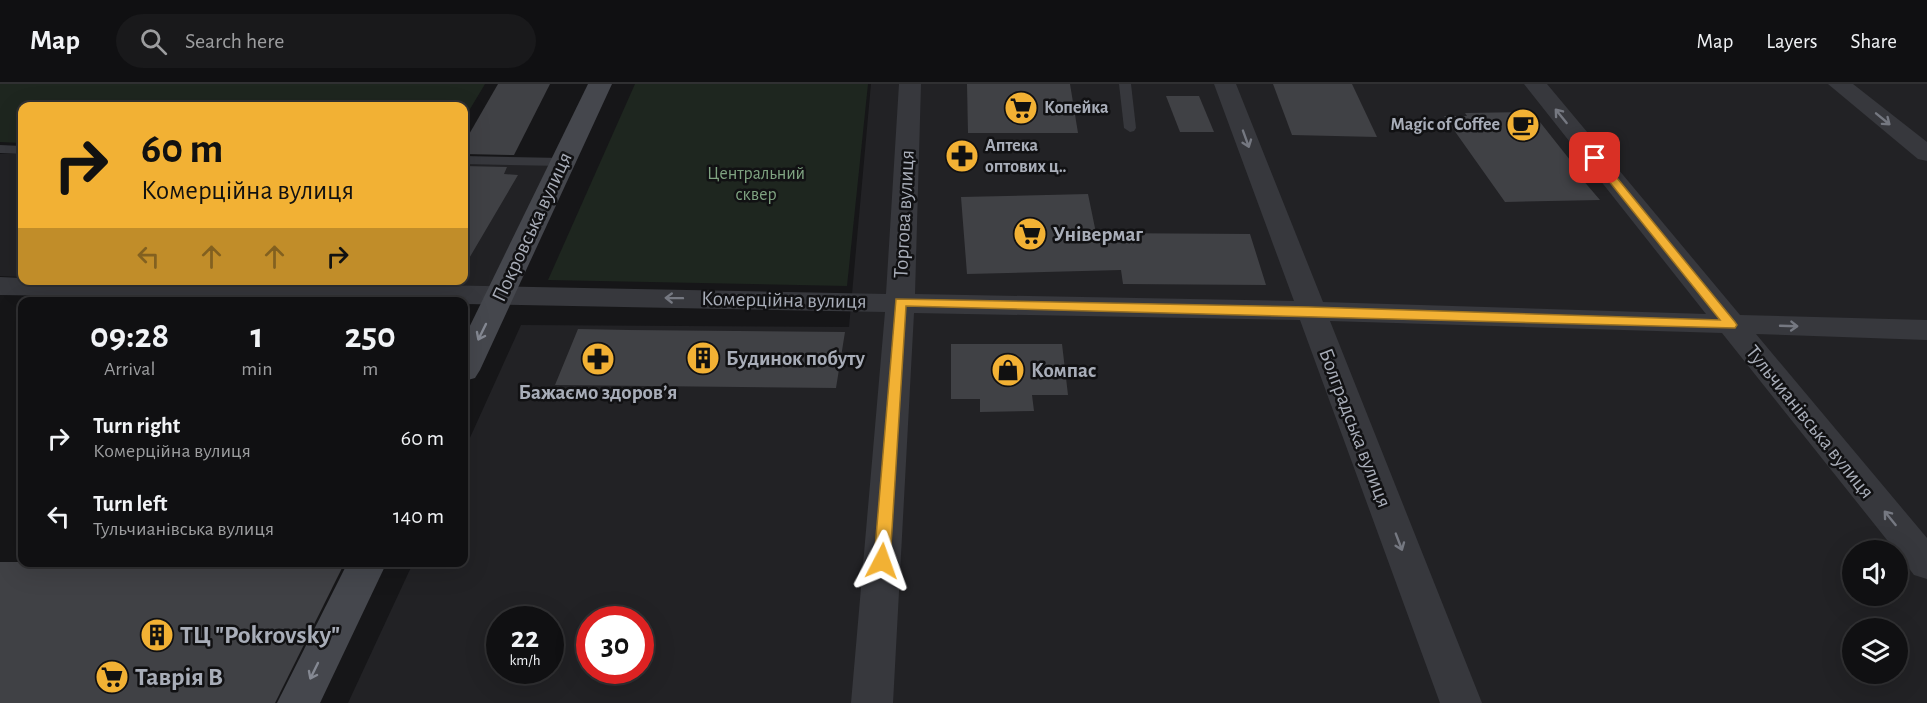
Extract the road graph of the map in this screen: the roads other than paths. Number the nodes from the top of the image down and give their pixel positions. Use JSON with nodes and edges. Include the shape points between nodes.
{"nodes":[{"id":1,"x":600,"y":84,"type":"edge"},
{"id":2,"x":910,"y":84,"type":"edge"},
{"id":3,"x":1125,"y":84,"type":"edge"},
{"id":4,"x":1225,"y":84,"type":"edge"},
{"id":5,"x":1535,"y":84,"type":"edge"},
{"id":6,"x":1839,"y":84,"type":"edge"},
{"id":7,"x":1130,"y":128,"type":"dead end"},
{"id":8,"x":0,"y":149,"type":"edge"},
{"id":9,"x":18,"y":150,"type":"edge"},
{"id":10,"x":1927,"y":154,"type":"edge"},
{"id":11,"x":468,"y":160,"type":"edge"},
{"id":12,"x":563,"y":162,"type":"junction"},
{"id":13,"x":0,"y":286,"type":"edge"},
{"id":14,"x":501,"y":295,"type":"junction"},
{"id":15,"x":900,"y":302,"type":"junction"},
{"id":16,"x":1310,"y":311,"type":"junction"},
{"id":17,"x":1730,"y":325,"type":"junction"},
{"id":18,"x":1927,"y":330,"type":"edge"},
{"id":19,"x":468,"y":362,"type":"edge"},
{"id":20,"x":1927,"y":564,"type":"edge"},
{"id":21,"x":366,"y":567,"type":"edge"},
{"id":22,"x":298,"y":703,"type":"edge"},
{"id":23,"x":872,"y":703,"type":"edge"},
{"id":24,"x":1461,"y":703,"type":"edge"}],
"edges":[{"from":1,"to":12,"type":"main road","name":"Покровська вулиця"},
{"from":2,"to":15,"type":"street","name":"Торгова вулиця"},
{"from":3,"to":7,"type":"lane"},
{"from":4,"to":16,"type":"street","name":"Болградська вулиця","one_way":true},
{"from":17,"to":5,"type":"street","name":"Тульчианівська вулиця","one_way":true},
{"from":6,"to":10,"type":"street","one_way":true},
{"from":8,"to":9,"type":"lane"},
{"from":11,"to":12,"type":"lane"},
{"from":12,"to":14,"type":"main road","name":"Покровська вулиця"},
{"from":13,"to":14,"type":"street","name":"Комерційна вулиця"},
{"from":15,"to":14,"type":"street","name":"Комерційна вулиця","one_way":true},
{"from":14,"to":19,"type":"main road","name":"Покровська вулиця","one_way":true},
{"from":15,"to":16,"type":"street","name":"Комерційна вулиця"},
{"from":15,"to":23,"type":"street","name":"Торгова вулиця"},
{"from":16,"to":17,"type":"street","name":"Комерційна вулиця"},
{"from":16,"to":24,"type":"street","name":"Болградська вулиця","one_way":true},
{"from":17,"to":18,"type":"street","name":"Комерційна вулиця","one_way":true},
{"from":20,"to":17,"type":"street","name":"Тульчианівська вулиця","one_way":true},
{"from":21,"to":22,"type":"main road","one_way":true}]}
